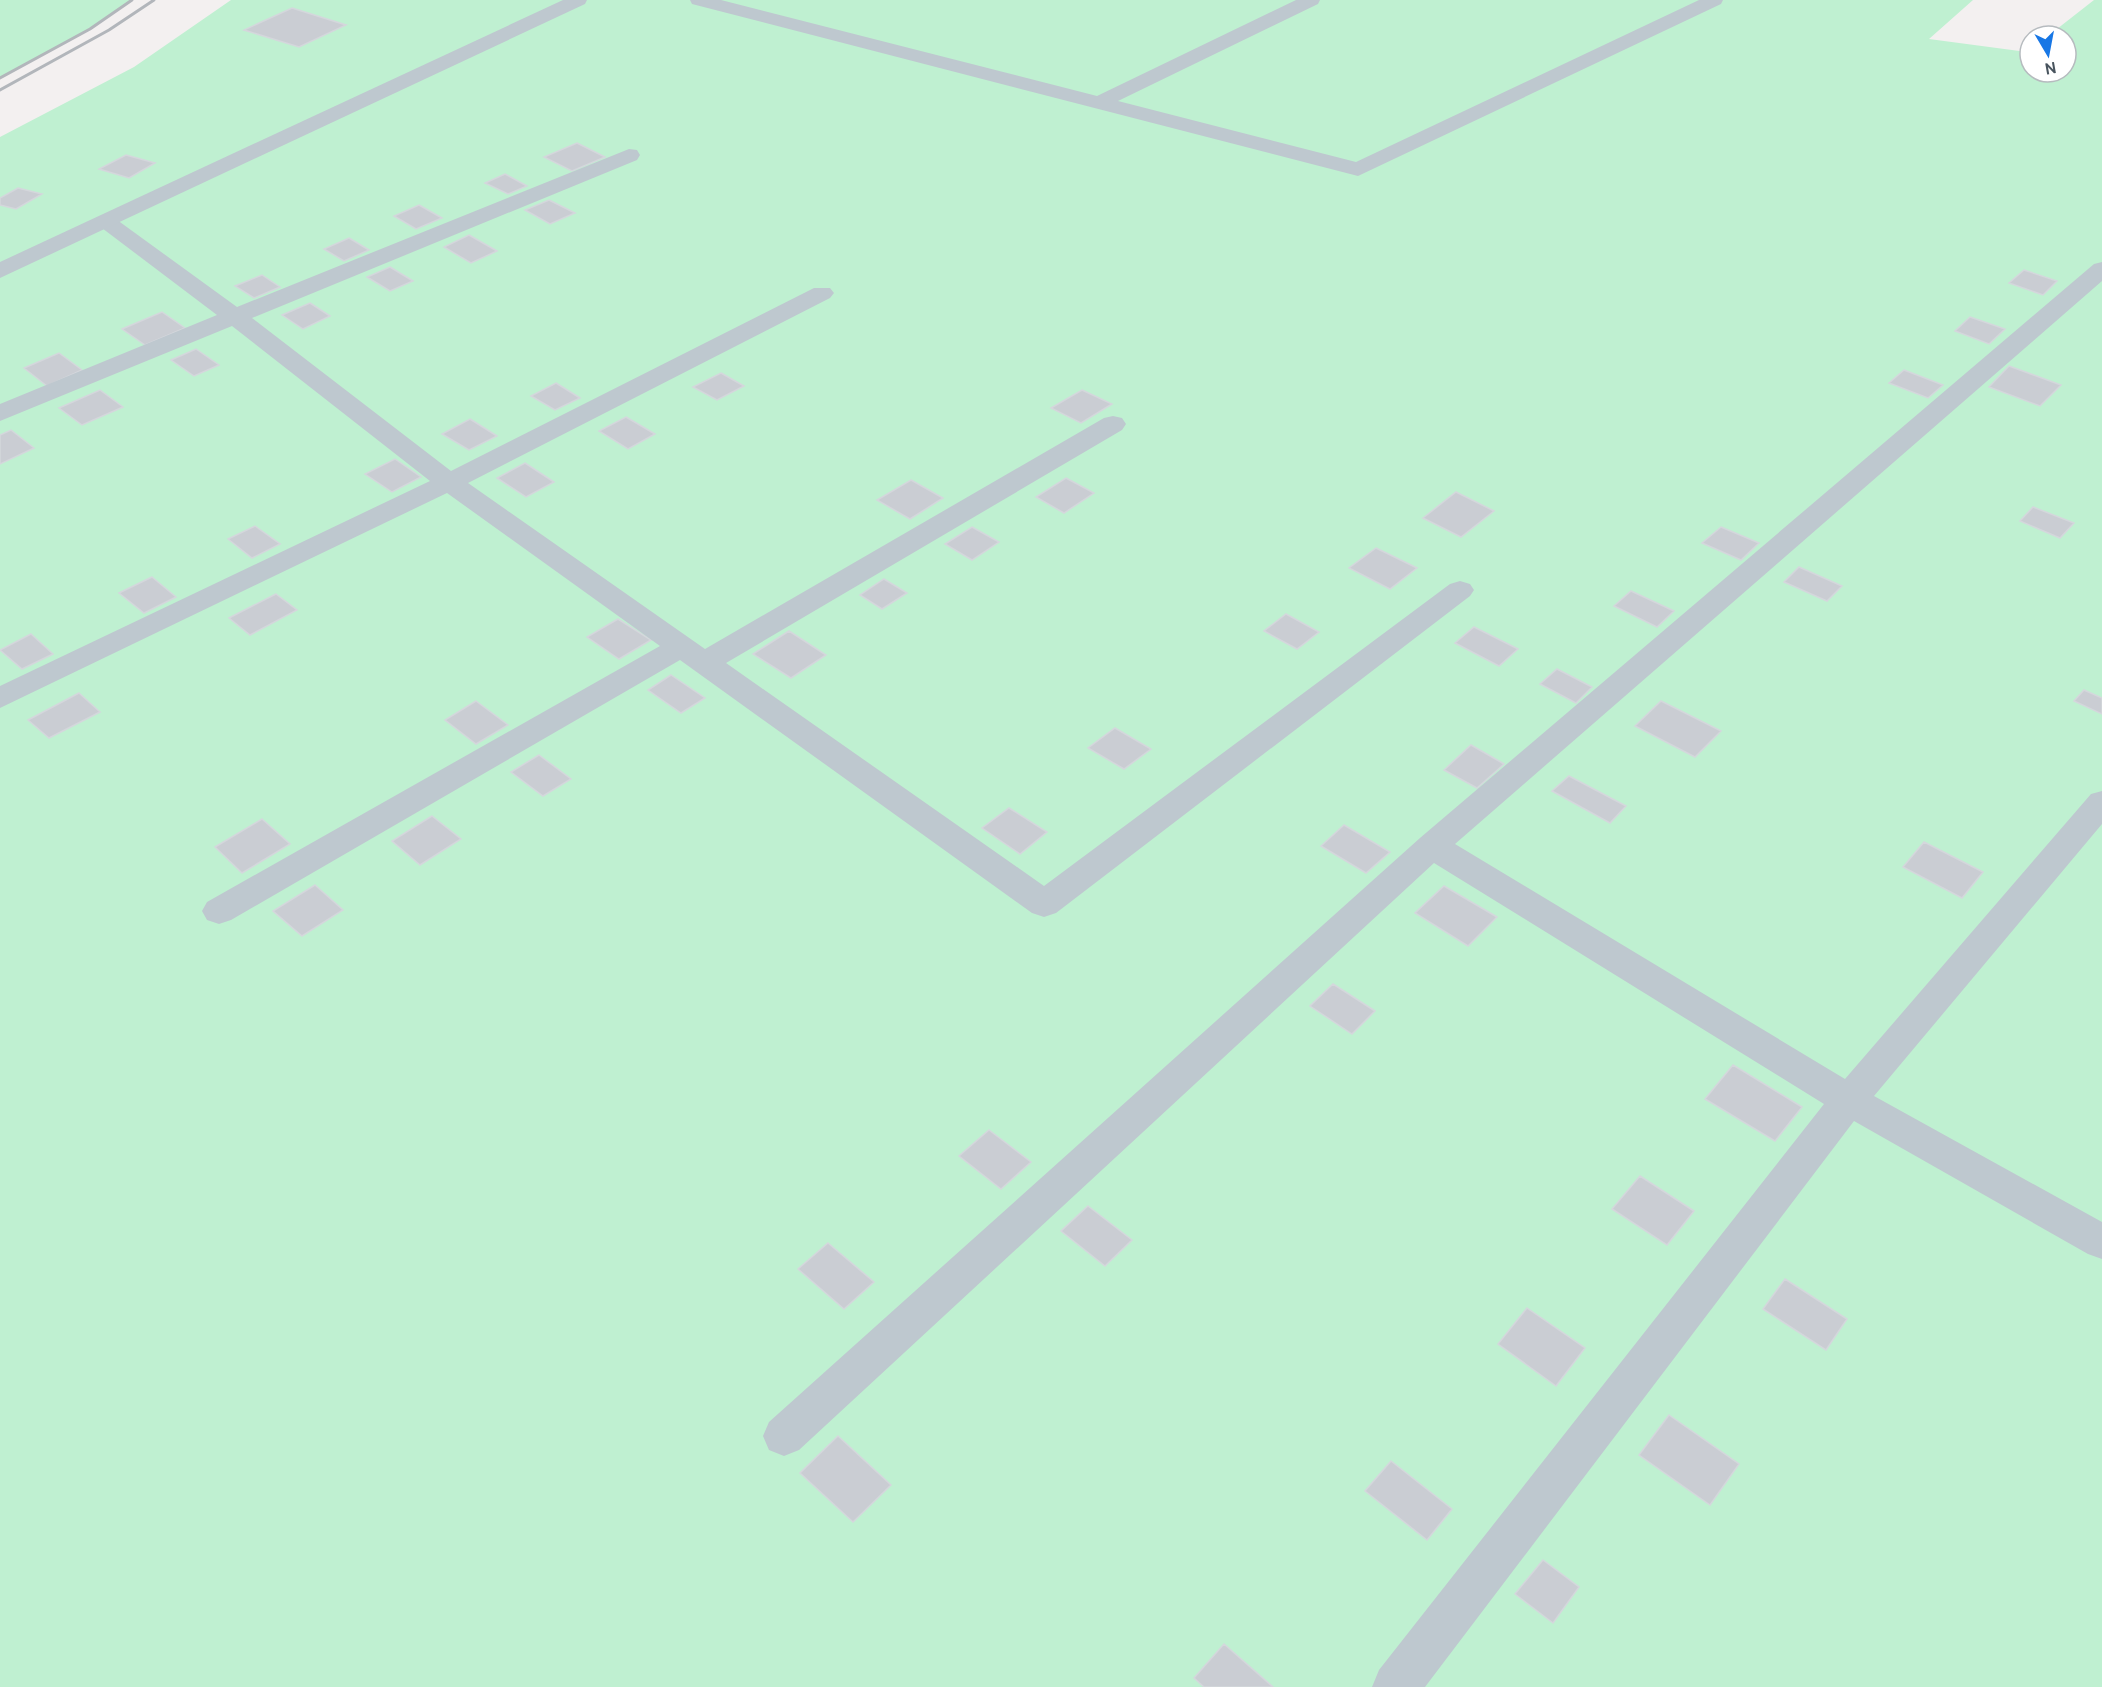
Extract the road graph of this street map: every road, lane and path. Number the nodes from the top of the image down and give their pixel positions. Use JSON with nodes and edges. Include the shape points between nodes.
{"nodes":[{"id":1,"x":578,"y":0,"type":"edge"},
{"id":2,"x":699,"y":0,"type":"edge"},
{"id":3,"x":1311,"y":0,"type":"edge"},
{"id":4,"x":1714,"y":0,"type":"edge"},
{"id":5,"x":1098,"y":103,"type":"junction"},
{"id":6,"x":629,"y":155,"type":"dead end"},
{"id":7,"x":105,"y":222,"type":"junction"},
{"id":8,"x":2102,"y":268,"type":"edge"},
{"id":9,"x":0,"y":271,"type":"edge"},
{"id":10,"x":822,"y":293,"type":"dead end"},
{"id":11,"x":235,"y":317,"type":"junction"},
{"id":12,"x":0,"y":413,"type":"edge"},
{"id":13,"x":1113,"y":424,"type":"dead end"},
{"id":14,"x":449,"y":482,"type":"junction"},
{"id":15,"x":1460,"y":590,"type":"dead end"},
{"id":16,"x":693,"y":655,"type":"junction"},
{"id":17,"x":0,"y":698,"type":"edge"},
{"id":18,"x":2102,"y":802,"type":"edge"},
{"id":19,"x":1432,"y":846,"type":"junction"},
{"id":20,"x":219,"y":911,"type":"dead end"},
{"id":21,"x":1849,"y":1100,"type":"junction"},
{"id":22,"x":2102,"y":1242,"type":"edge"},
{"id":23,"x":784,"y":1436,"type":"dead end"},
{"id":24,"x":1396,"y":1687,"type":"edge"}],
"edges":[{"from":1,"to":7,"type":"street"},
{"from":2,"to":5,"type":"street"},
{"from":3,"to":5,"type":"street"},
{"from":4,"to":5,"type":"street","via":[[1358,169]]},
{"from":6,"to":11,"type":"street"},
{"from":7,"to":9,"type":"street"},
{"from":7,"to":11,"type":"street"},
{"from":8,"to":19,"type":"street"},
{"from":10,"to":14,"type":"street"},
{"from":11,"to":12,"type":"street"},
{"from":11,"to":14,"type":"street"},
{"from":13,"to":16,"type":"street"},
{"from":14,"to":16,"type":"street"},
{"from":14,"to":17,"type":"street"},
{"from":15,"to":16,"type":"street","via":[[1044,904]]},
{"from":16,"to":20,"type":"street"},
{"from":18,"to":21,"type":"street"},
{"from":19,"to":21,"type":"street"},
{"from":19,"to":23,"type":"street"},
{"from":21,"to":22,"type":"street"},
{"from":21,"to":24,"type":"street"}]}
